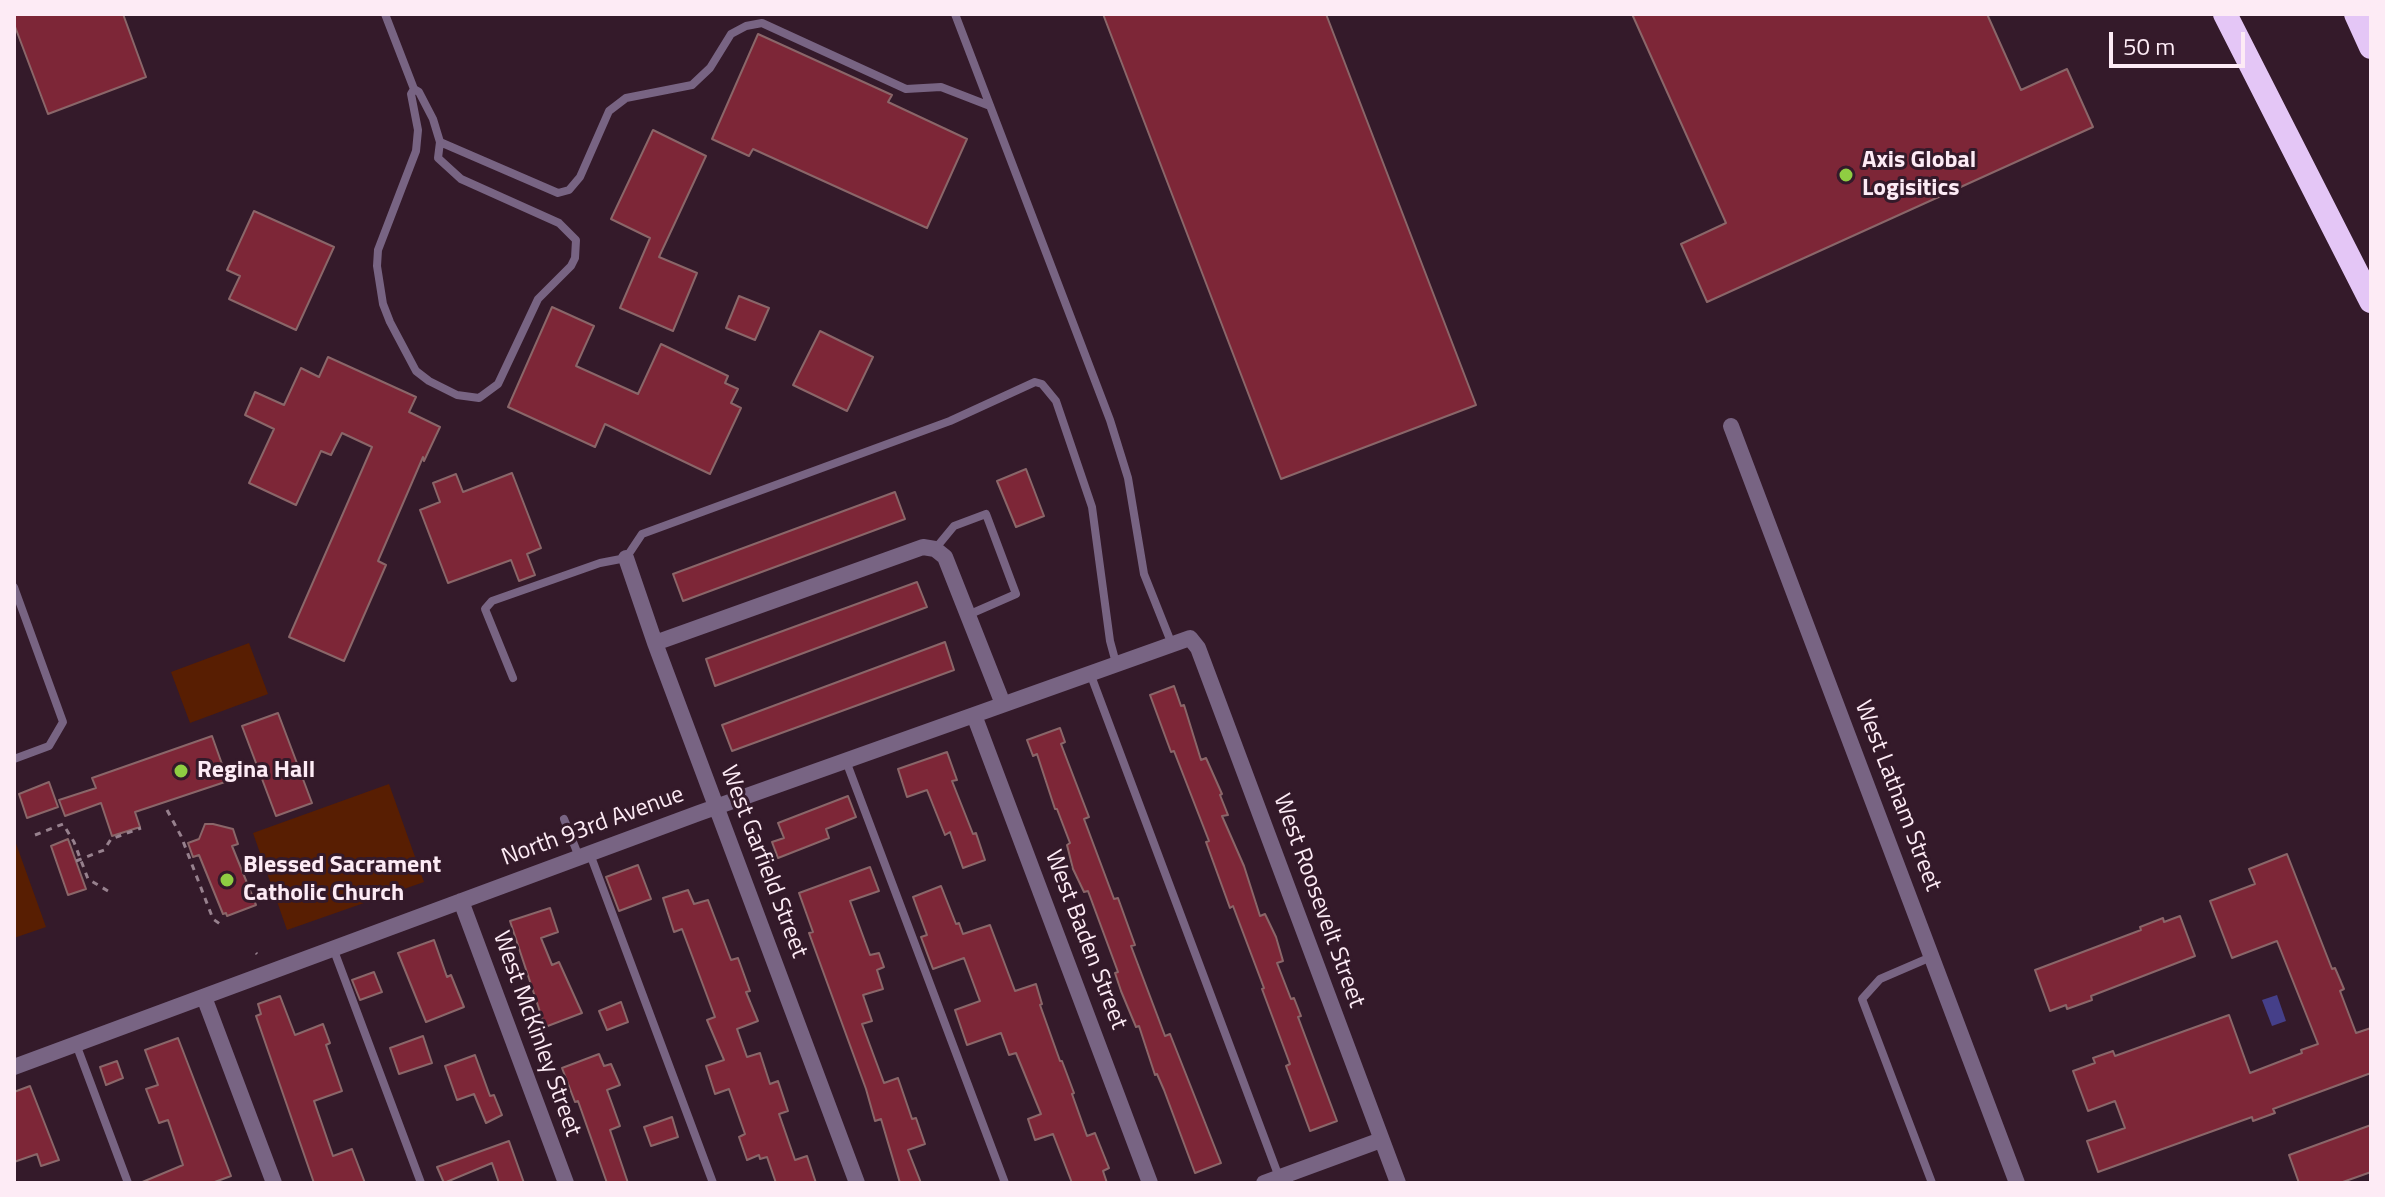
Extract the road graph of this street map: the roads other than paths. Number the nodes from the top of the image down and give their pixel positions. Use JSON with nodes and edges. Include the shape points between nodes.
{"nodes":[{"id":1,"x":385,"y":14,"type":"edge"},
{"id":2,"x":955,"y":14,"type":"edge"},
{"id":3,"x":2225,"y":14,"type":"edge"},
{"id":4,"x":2356,"y":14,"type":"edge"},
{"id":5,"x":2371,"y":47,"type":"edge"},
{"id":6,"x":414,"y":89,"type":"junction"},
{"id":7,"x":990,"y":106,"type":"junction"},
{"id":8,"x":440,"y":142,"type":"junction"},
{"id":9,"x":2371,"y":301,"type":"edge"},
{"id":10,"x":1731,"y":426,"type":"dead end"},
{"id":11,"x":935,"y":549,"type":"junction"},
{"id":12,"x":626,"y":558,"type":"junction"},
{"id":13,"x":14,"y":587,"type":"edge"},
{"id":14,"x":967,"y":615,"type":"junction"},
{"id":15,"x":1190,"y":638,"type":"joint"},
{"id":16,"x":1171,"y":642,"type":"junction"},
{"id":17,"x":655,"y":643,"type":"junction"},
{"id":18,"x":1116,"y":663,"type":"junction"},
{"id":19,"x":1090,"y":672,"type":"junction"},
{"id":20,"x":513,"y":678,"type":"dead end"},
{"id":21,"x":1003,"y":704,"type":"junction"},
{"id":22,"x":974,"y":715,"type":"junction"},
{"id":23,"x":14,"y":759,"type":"edge"},
{"id":24,"x":846,"y":760,"type":"junction"},
{"id":25,"x":716,"y":807,"type":"junction"},
{"id":26,"x":564,"y":819,"type":"dead end"},
{"id":27,"x":584,"y":855,"type":"junction"},
{"id":28,"x":461,"y":901,"type":"junction"},
{"id":29,"x":333,"y":948,"type":"junction"},
{"id":30,"x":1932,"y":957,"type":"junction"},
{"id":31,"x":204,"y":997,"type":"junction"},
{"id":32,"x":76,"y":1044,"type":"junction"},
{"id":33,"x":14,"y":1067,"type":"edge"},
{"id":34,"x":1381,"y":1140,"type":"junction"},
{"id":35,"x":1274,"y":1181,"type":"edge"},
{"id":36,"x":128,"y":1183,"type":"edge"},
{"id":37,"x":274,"y":1183,"type":"edge"},
{"id":38,"x":421,"y":1183,"type":"edge"},
{"id":39,"x":566,"y":1183,"type":"edge"},
{"id":40,"x":713,"y":1183,"type":"edge"},
{"id":41,"x":857,"y":1183,"type":"edge"},
{"id":42,"x":1005,"y":1183,"type":"edge"},
{"id":43,"x":1150,"y":1183,"type":"edge"},
{"id":44,"x":1398,"y":1183,"type":"edge"},
{"id":45,"x":1932,"y":1183,"type":"edge"},
{"id":46,"x":2017,"y":1183,"type":"edge"}],
"edges":[{"from":1,"to":6,"type":"lane"},
{"from":2,"to":7,"type":"lane"},
{"from":3,"to":9,"type":"highway"},
{"from":4,"to":5,"type":"highway"},
{"from":6,"to":8,"type":"lane"},
{"from":6,"to":8,"type":"lane","via":[[416,151],[378,250],[383,304],[416,371],[457,395],[479,398],[498,384],[538,299],[571,266],[576,240],[559,223],[461,179],[438,158]]},
{"from":7,"to":8,"type":"lane","via":[[941,87],[906,89],[762,23],[731,34],[692,85],[626,98],[609,111],[569,190],[558,193]]},
{"from":7,"to":16,"type":"lane","via":[[1110,420],[1128,478],[1144,574]]},
{"from":10,"to":30,"type":"street","name":"West Latham Street"},
{"from":11,"to":14,"type":"street","via":[[945,557]]},
{"from":11,"to":14,"type":"lane","via":[[954,526],[986,514],[1016,594]]},
{"from":11,"to":17,"type":"street","via":[[923,547]]},
{"from":12,"to":17,"type":"street","name":"West Garfield Street"},
{"from":12,"to":18,"type":"lane","via":[[642,534],[950,421],[1035,382],[1056,401],[1092,507]]},
{"from":12,"to":20,"type":"lane","via":[[492,601],[485,609]]},
{"from":13,"to":23,"type":"lane","via":[[63,722],[49,746]]},
{"from":14,"to":21,"type":"street"},
{"from":15,"to":16,"type":"street","name":"North 93rd Avenue"},
{"from":15,"to":34,"type":"street","name":"West Roosevelt Street"},
{"from":16,"to":18,"type":"street","name":"North 93rd Avenue"},
{"from":17,"to":25,"type":"street","name":"West Garfield Street"},
{"from":18,"to":19,"type":"street","name":"North 93rd Avenue"},
{"from":19,"to":21,"type":"street","name":"North 93rd Avenue"},
{"from":19,"to":35,"type":"lane"},
{"from":21,"to":22,"type":"street","name":"North 93rd Avenue"},
{"from":22,"to":24,"type":"street","name":"North 93rd Avenue"},
{"from":22,"to":43,"type":"street","name":"West Baden Street"},
{"from":24,"to":25,"type":"street","name":"North 93rd Avenue"},
{"from":24,"to":42,"type":"lane"},
{"from":25,"to":27,"type":"street","name":"North 93rd Avenue"},
{"from":25,"to":41,"type":"street","name":"West Garfield Street"},
{"from":26,"to":27,"type":"lane"},
{"from":27,"to":28,"type":"street","name":"North 93rd Avenue"},
{"from":27,"to":40,"type":"lane"},
{"from":28,"to":29,"type":"street","name":"North 93rd Avenue"},
{"from":28,"to":39,"type":"street","name":"West McKinley Street"},
{"from":29,"to":31,"type":"street","name":"North 93rd Avenue"},
{"from":29,"to":38,"type":"lane"},
{"from":30,"to":45,"type":"lane","via":[[1880,979],[1862,999]]},
{"from":30,"to":46,"type":"street","name":"West Latham Street"},
{"from":31,"to":32,"type":"street","name":"North 93rd Avenue"},
{"from":31,"to":37,"type":"street"},
{"from":32,"to":33,"type":"street","name":"North 93rd Avenue"},
{"from":32,"to":36,"type":"lane"},
{"from":34,"to":35,"type":"street"},
{"from":34,"to":44,"type":"street","name":"West Roosevelt Street"}]}
